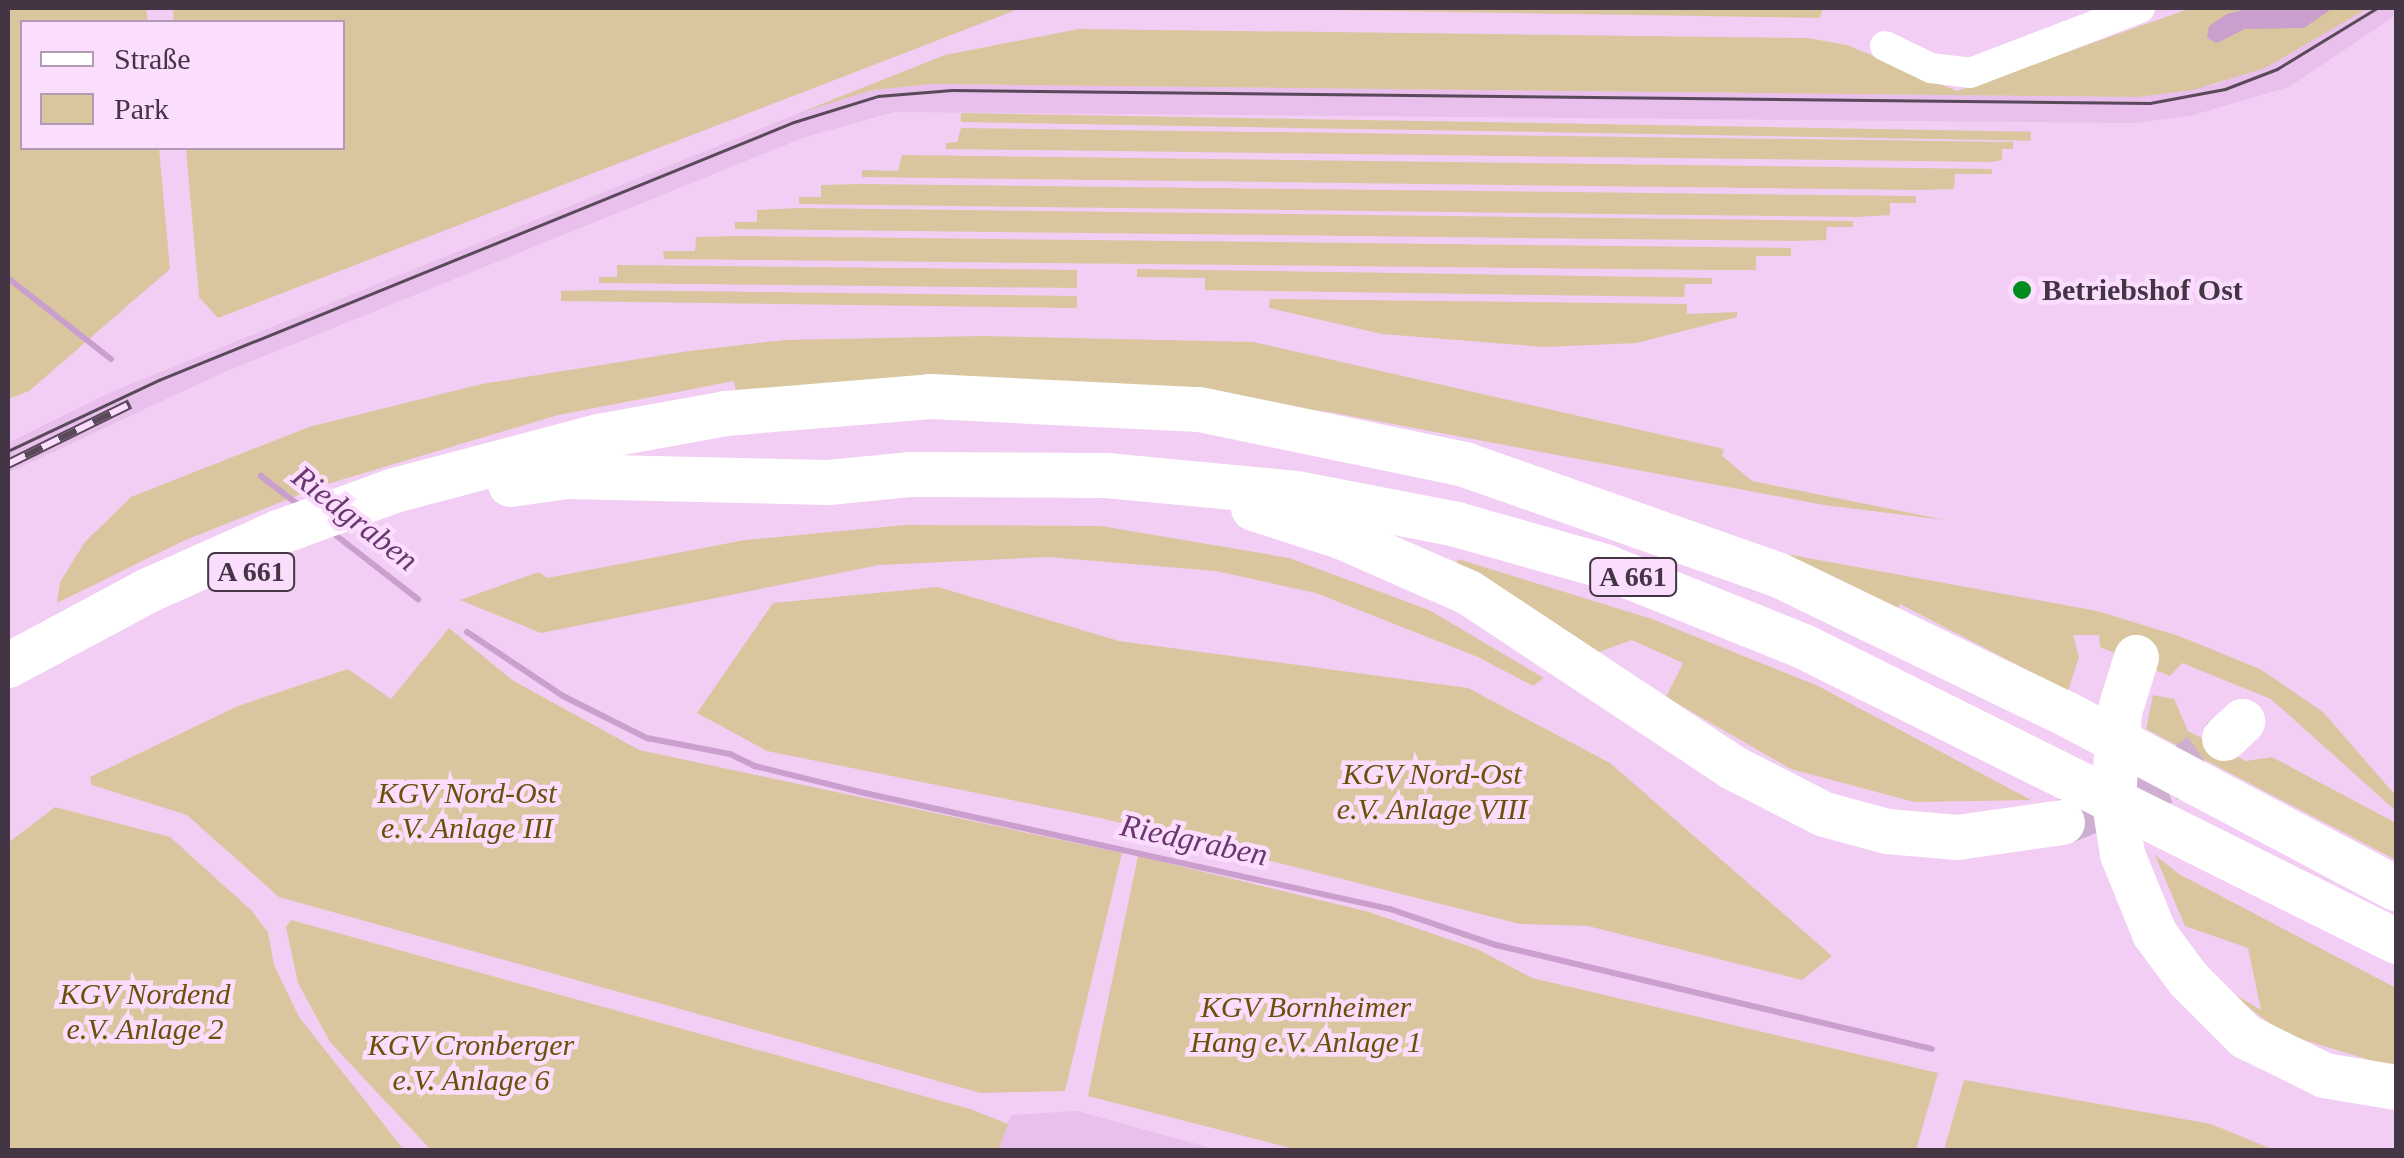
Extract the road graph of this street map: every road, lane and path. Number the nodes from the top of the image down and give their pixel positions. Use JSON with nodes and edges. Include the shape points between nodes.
{"nodes":[{"id":1,"x":2140,"y":8,"type":"edge"},
{"id":2,"x":1885,"y":46,"type":"dead end"},
{"id":3,"x":505,"y":473,"type":"junction"},
{"id":4,"x":1175,"y":482,"type":"junction"},
{"id":5,"x":2136,"y":657,"type":"dead end"},
{"id":6,"x":8,"y":665,"type":"edge"},
{"id":7,"x":8,"y":695,"type":"edge"},
{"id":8,"x":2062,"y":822,"type":"tunnel mouth"},
{"id":9,"x":2396,"y":888,"type":"edge"},
{"id":10,"x":2396,"y":941,"type":"edge"},
{"id":11,"x":2396,"y":1087,"type":"edge"}],
"edges":[{"from":1,"to":2,"type":"street","via":[[1970,73],[1930,68]]},
{"from":3,"to":4,"type":"highway","number":"A 661"},
{"from":3,"to":6,"type":"highway","number":"A 661","via":[[278,532],[150,589]]},
{"from":3,"to":7,"type":"highway","number":"A 661","via":[[278,560],[87,648]]},
{"from":3,"to":9,"type":"highway","number":"A 661","via":[[669,423],[827,402],[978,395],[1199,409],[1464,464],[1640,522],[1813,590],[2065,713]]},
{"from":4,"to":8,"type":"highway","via":[[1340,536],[1468,592],[1732,768],[1824,814],[1886,831],[1957,837]]},
{"from":4,"to":10,"type":"highway","number":"A 661","via":[[1363,503],[1604,566],[1801,645]]},
{"from":5,"to":11,"type":"highway","via":[[2119,712],[2113,797],[2122,854],[2154,933],[2245,1036],[2324,1075]]}]}
